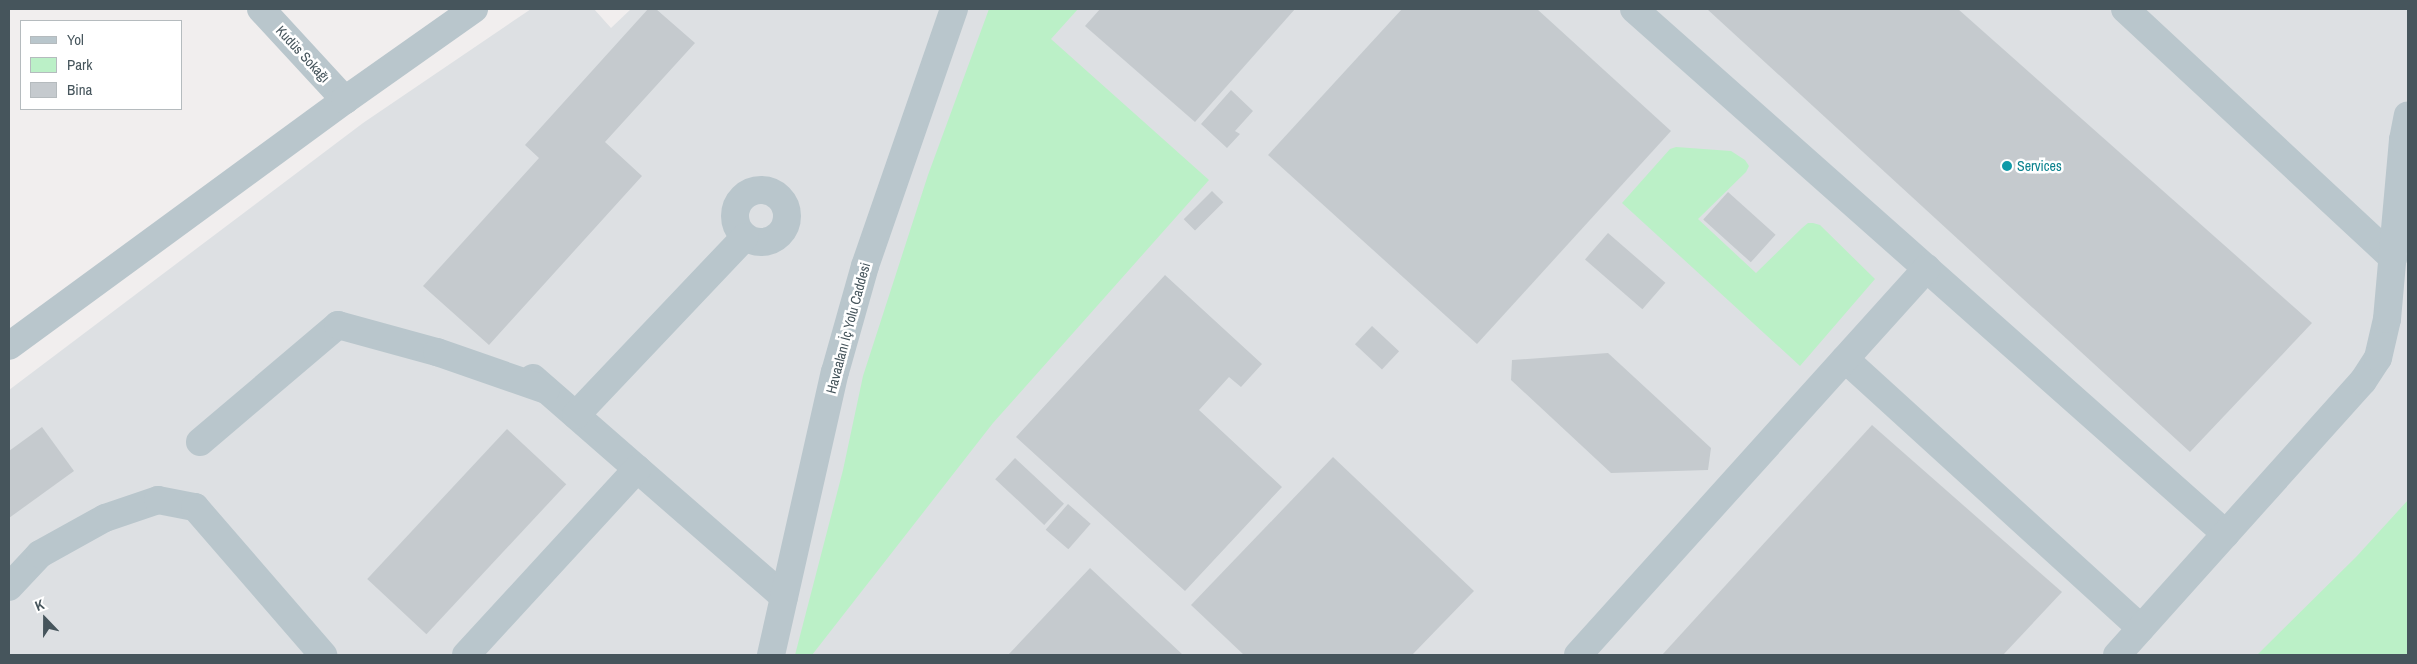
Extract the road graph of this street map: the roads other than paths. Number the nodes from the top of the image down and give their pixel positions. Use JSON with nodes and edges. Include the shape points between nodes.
{"nodes":[{"id":1,"x":261,"y":9,"type":"edge"},
{"id":2,"x":474,"y":9,"type":"edge"},
{"id":3,"x":954,"y":9,"type":"edge"},
{"id":4,"x":1634,"y":9,"type":"edge"},
{"id":5,"x":2125,"y":9,"type":"edge"},
{"id":6,"x":345,"y":100,"type":"junction"},
{"id":7,"x":2408,"y":116,"type":"edge"},
{"id":8,"x":745,"y":237,"type":"dead end"},
{"id":9,"x":2394,"y":258,"type":"junction"},
{"id":10,"x":1927,"y":268,"type":"junction"},
{"id":11,"x":9,"y":346,"type":"edge"},
{"id":12,"x":1845,"y":359,"type":"junction"},
{"id":13,"x":525,"y":371,"type":"dead end"},
{"id":14,"x":546,"y":390,"type":"junction"},
{"id":15,"x":576,"y":415,"type":"junction"},
{"id":16,"x":200,"y":442,"type":"dead end"},
{"id":17,"x":637,"y":468,"type":"junction"},
{"id":18,"x":2226,"y":534,"type":"junction"},
{"id":19,"x":9,"y":588,"type":"edge"},
{"id":20,"x":784,"y":597,"type":"junction"},
{"id":21,"x":2141,"y":628,"type":"junction"},
{"id":22,"x":323,"y":655,"type":"edge"},
{"id":23,"x":466,"y":655,"type":"edge"},
{"id":24,"x":772,"y":655,"type":"edge"},
{"id":25,"x":1578,"y":655,"type":"edge"},
{"id":26,"x":2117,"y":655,"type":"edge"}],
"edges":[{"from":1,"to":6,"type":"street","name":"Kudüs Sokağı"},
{"from":2,"to":6,"type":"street"},
{"from":3,"to":20,"type":"street","name":"Havaalanı İç Yolu Caddesi","via":[[865,266],[835,372]]},
{"from":4,"to":10,"type":"street"},
{"from":5,"to":9,"type":"street"},
{"from":6,"to":11,"type":"street"},
{"from":7,"to":9,"type":"street","via":[[2403,140]]},
{"from":8,"to":15,"type":"street"},
{"from":9,"to":18,"type":"street","via":[[2387,319],[2378,358],[2363,381]]},
{"from":10,"to":12,"type":"street"},
{"from":10,"to":18,"type":"street"},
{"from":12,"to":21,"type":"street"},
{"from":12,"to":25,"type":"street"},
{"from":13,"to":14,"type":"street"},
{"from":14,"to":15,"type":"street"},
{"from":14,"to":16,"type":"street","via":[[437,352],[338,325]]},
{"from":15,"to":17,"type":"street"},
{"from":17,"to":20,"type":"street"},
{"from":17,"to":23,"type":"street"},
{"from":18,"to":21,"type":"street"},
{"from":19,"to":22,"type":"street","via":[[40,554],[105,518],[158,500],[195,507]]},
{"from":20,"to":24,"type":"street","name":"Havaalanı İç Yolu Caddesi"},
{"from":21,"to":26,"type":"street"}]}
